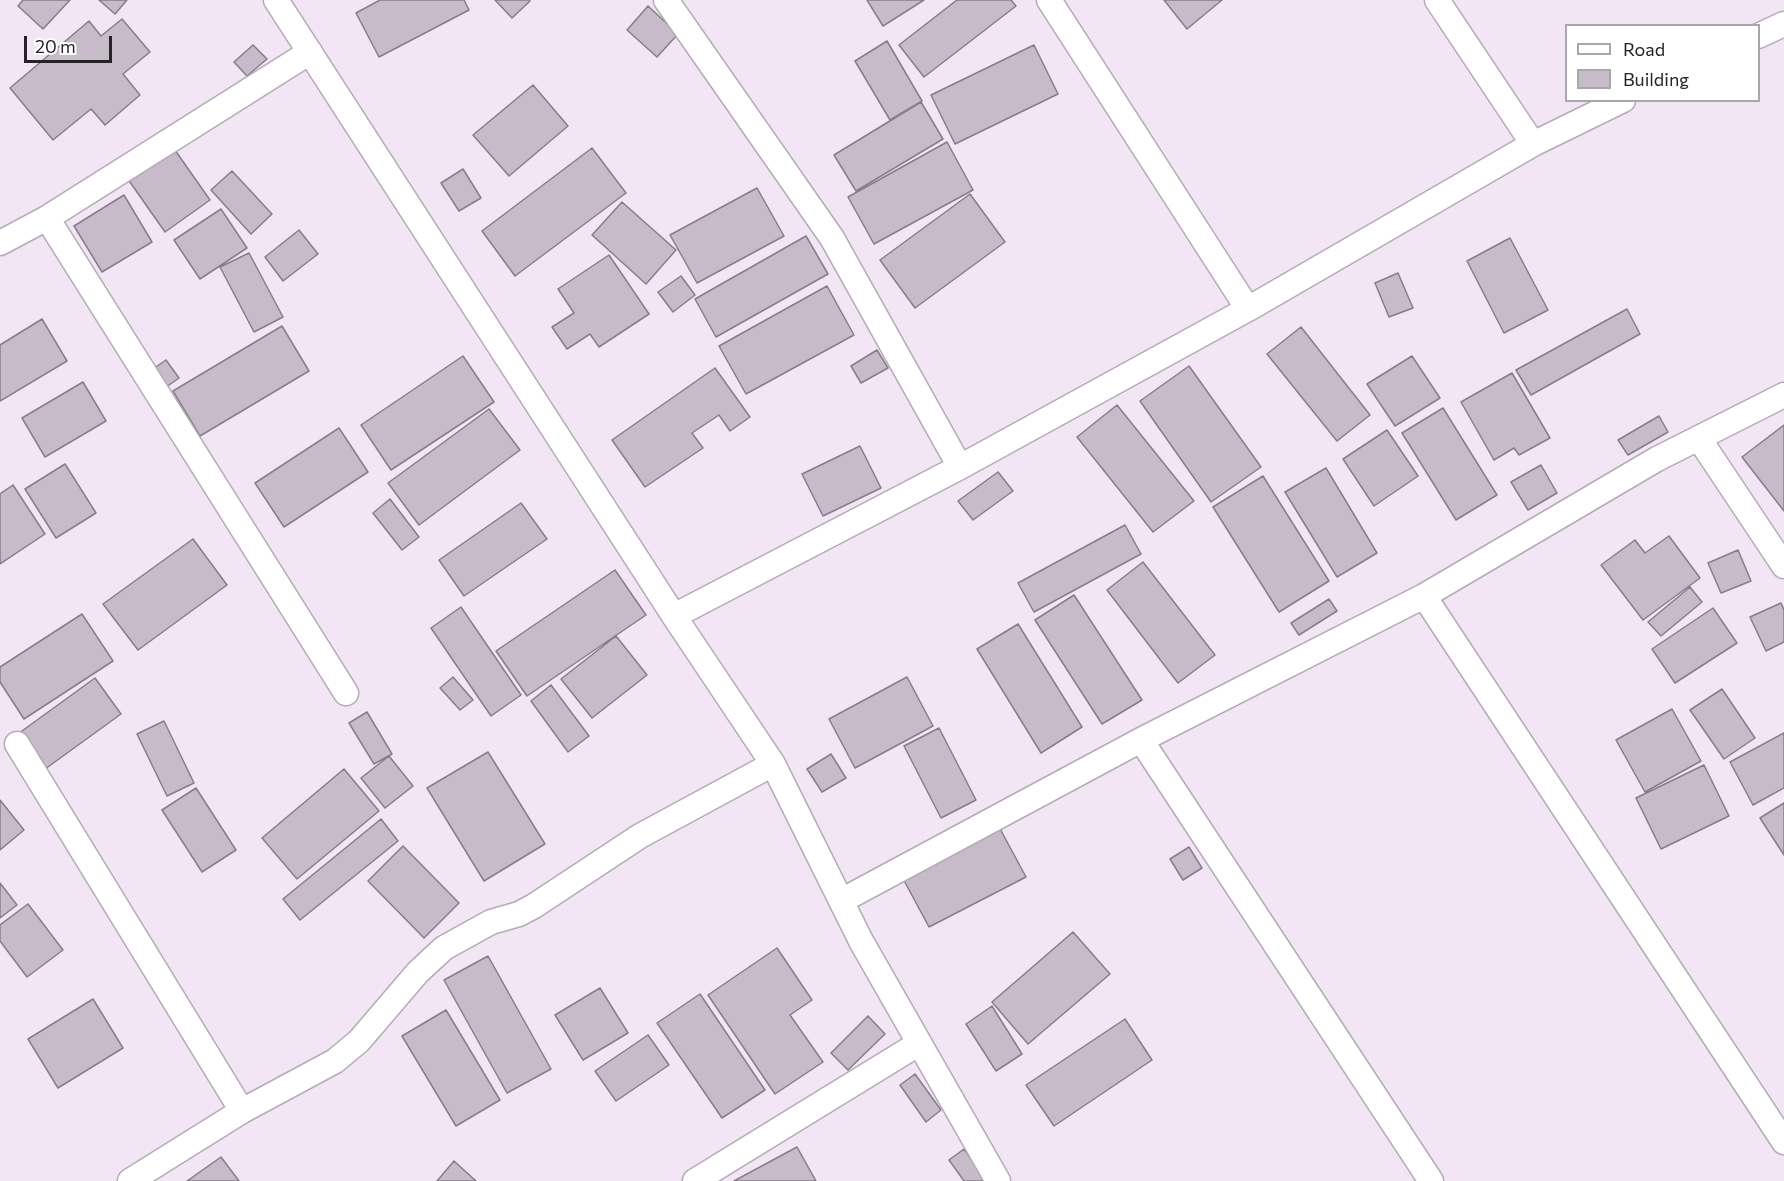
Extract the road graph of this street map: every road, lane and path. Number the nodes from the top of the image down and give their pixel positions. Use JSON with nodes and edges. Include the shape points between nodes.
{"nodes":[{"id":1,"x":276,"y":0,"type":"edge"},
{"id":2,"x":666,"y":0,"type":"edge"},
{"id":3,"x":1049,"y":0,"type":"edge"},
{"id":4,"x":1437,"y":0,"type":"edge"},
{"id":5,"x":1784,"y":24,"type":"edge"},
{"id":6,"x":1760,"y":35,"type":"edge"},
{"id":7,"x":310,"y":52,"type":"junction"},
{"id":8,"x":1619,"y":102,"type":"edge"},
{"id":9,"x":1533,"y":144,"type":"junction"},
{"id":10,"x":47,"y":218,"type":"junction"},
{"id":11,"x":0,"y":243,"type":"edge"},
{"id":12,"x":1248,"y":309,"type":"junction"},
{"id":13,"x":1784,"y":395,"type":"edge"},
{"id":14,"x":1700,"y":440,"type":"junction"},
{"id":15,"x":960,"y":467,"type":"junction"},
{"id":16,"x":1784,"y":566,"type":"edge"},
{"id":17,"x":1424,"y":596,"type":"junction"},
{"id":18,"x":674,"y":616,"type":"junction"},
{"id":19,"x":346,"y":693,"type":"dead end"},
{"id":20,"x":1141,"y":740,"type":"junction"},
{"id":21,"x":17,"y":744,"type":"dead end"},
{"id":22,"x":773,"y":764,"type":"junction"},
{"id":23,"x":841,"y":901,"type":"junction"},
{"id":24,"x":918,"y":1044,"type":"junction"},
{"id":25,"x":242,"y":1111,"type":"junction"},
{"id":26,"x":1784,"y":1142,"type":"edge"},
{"id":27,"x":130,"y":1181,"type":"edge"},
{"id":28,"x":695,"y":1181,"type":"edge"},
{"id":29,"x":998,"y":1181,"type":"edge"},
{"id":30,"x":1431,"y":1181,"type":"edge"}],
"edges":[{"from":1,"to":7,"type":"street"},
{"from":2,"to":15,"type":"street","via":[[832,238]]},
{"from":3,"to":12,"type":"street"},
{"from":4,"to":9,"type":"street"},
{"from":5,"to":6,"type":"street"},
{"from":7,"to":10,"type":"street"},
{"from":7,"to":18,"type":"street"},
{"from":8,"to":9,"type":"street"},
{"from":9,"to":12,"type":"street"},
{"from":10,"to":11,"type":"street"},
{"from":10,"to":19,"type":"street"},
{"from":12,"to":15,"type":"street"},
{"from":13,"to":14,"type":"street"},
{"from":14,"to":16,"type":"street"},
{"from":14,"to":17,"type":"street","via":[[1657,459]]},
{"from":15,"to":18,"type":"street"},
{"from":17,"to":20,"type":"street"},
{"from":17,"to":26,"type":"street"},
{"from":18,"to":22,"type":"street"},
{"from":20,"to":23,"type":"street"},
{"from":20,"to":30,"type":"street"},
{"from":21,"to":25,"type":"street"},
{"from":22,"to":23,"type":"street"},
{"from":22,"to":25,"type":"street","via":[[640,836],[526,910],[491,922],[444,948],[418,972],[359,1041],[335,1061]]},
{"from":23,"to":24,"type":"street"},
{"from":24,"to":28,"type":"street"},
{"from":24,"to":29,"type":"street"},
{"from":25,"to":27,"type":"street"}]}
